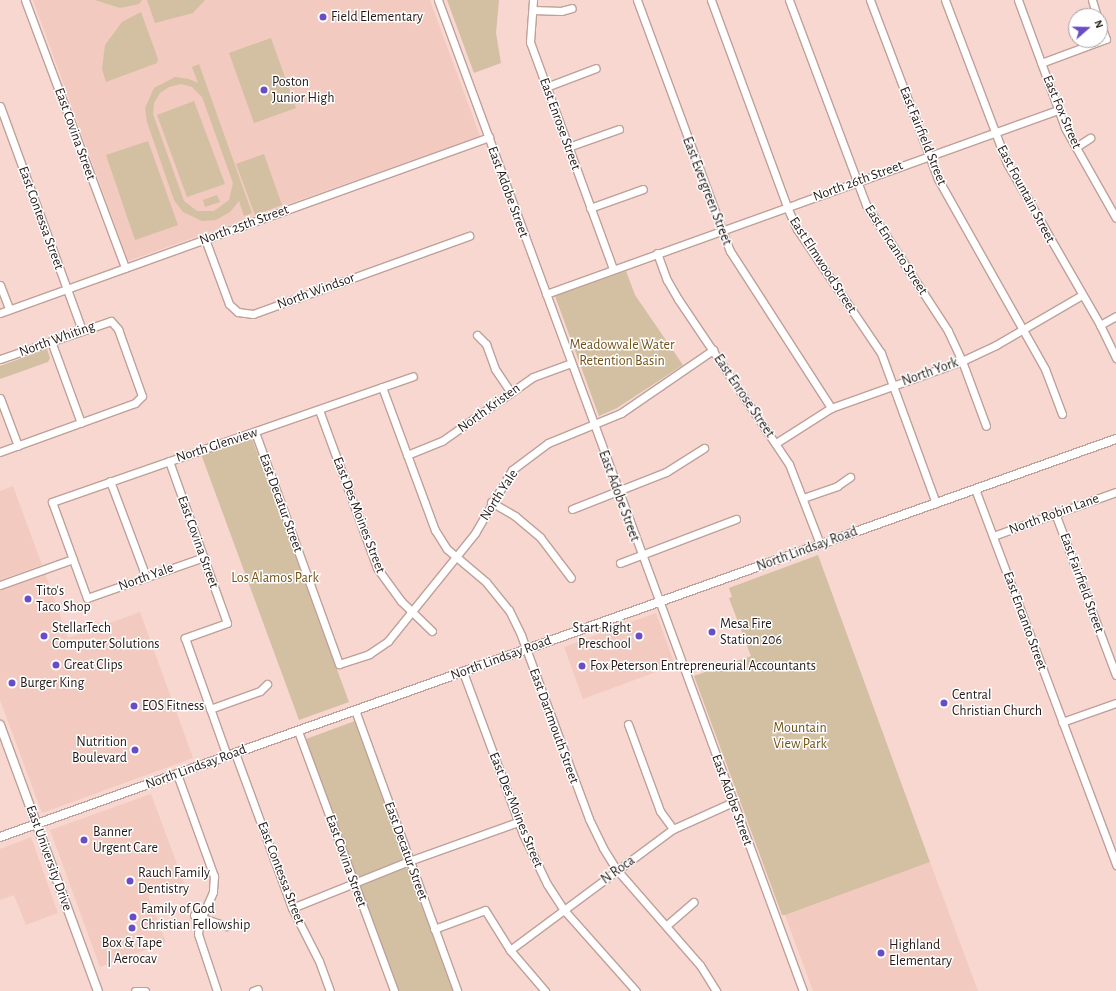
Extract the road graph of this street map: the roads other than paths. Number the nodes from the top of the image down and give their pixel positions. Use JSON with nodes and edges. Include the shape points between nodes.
{"nodes":[{"id":1,"x":26,"y":0,"type":"edge"},
{"id":2,"x":438,"y":0,"type":"edge"},
{"id":3,"x":533,"y":0,"type":"edge"},
{"id":4,"x":637,"y":0,"type":"edge"},
{"id":5,"x":711,"y":0,"type":"edge"},
{"id":6,"x":789,"y":0,"type":"edge"},
{"id":7,"x":870,"y":0,"type":"edge"},
{"id":8,"x":945,"y":0,"type":"edge"},
{"id":9,"x":1018,"y":0,"type":"edge"},
{"id":10,"x":572,"y":8,"type":"dead end"},
{"id":11,"x":533,"y":10,"type":"junction"},
{"id":12,"x":1082,"y":48,"type":"edge"},
{"id":13,"x":1041,"y":63,"type":"junction"},
{"id":14,"x":596,"y":68,"type":"dead end"},
{"id":15,"x":546,"y":87,"type":"junction"},
{"id":16,"x":0,"y":106,"type":"edge"},
{"id":17,"x":1058,"y":110,"type":"junction"},
{"id":18,"x":618,"y":129,"type":"dead end"},
{"id":19,"x":994,"y":133,"type":"junction"},
{"id":20,"x":488,"y":137,"type":"junction"},
{"id":21,"x":1090,"y":138,"type":"dead end"},
{"id":22,"x":568,"y":147,"type":"junction"},
{"id":23,"x":1076,"y":147,"type":"junction"},
{"id":24,"x":929,"y":156,"type":"junction"},
{"id":25,"x":856,"y":182,"type":"junction"},
{"id":26,"x":643,"y":189,"type":"dead end"},
{"id":27,"x":787,"y":207,"type":"junction"},
{"id":28,"x":590,"y":208,"type":"junction"},
{"id":29,"x":1114,"y":209,"type":"edge"},
{"id":30,"x":1116,"y":218,"type":"edge"},
{"id":31,"x":721,"y":230,"type":"junction"},
{"id":32,"x":469,"y":236,"type":"dead end"},
{"id":33,"x":205,"y":239,"type":"junction"},
{"id":34,"x":656,"y":253,"type":"junction"},
{"id":35,"x":125,"y":268,"type":"junction"},
{"id":36,"x":613,"y":269,"type":"junction"},
{"id":37,"x":0,"y":285,"type":"edge"},
{"id":38,"x":67,"y":289,"type":"junction"},
{"id":39,"x":546,"y":294,"type":"junction"},
{"id":40,"x":1082,"y":295,"type":"junction"},
{"id":41,"x":9,"y":309,"type":"junction"},
{"id":42,"x":0,"y":313,"type":"edge"},
{"id":43,"x":1116,"y":316,"type":"edge"},
{"id":44,"x":1100,"y":325,"type":"junction"},
{"id":45,"x":1023,"y":329,"type":"junction"},
{"id":46,"x":82,"y":330,"type":"junction"},
{"id":47,"x":478,"y":335,"type":"dead end"},
{"id":48,"x":51,"y":341,"type":"junction"},
{"id":49,"x":713,"y":350,"type":"junction"},
{"id":50,"x":1116,"y":358,"type":"edge"},
{"id":51,"x":0,"y":359,"type":"edge"},
{"id":52,"x":962,"y":361,"type":"junction"},
{"id":53,"x":571,"y":363,"type":"junction"},
{"id":54,"x":413,"y":376,"type":"dead end"},
{"id":55,"x":894,"y":386,"type":"junction"},
{"id":56,"x":382,"y":387,"type":"junction"},
{"id":57,"x":510,"y":391,"type":"junction"},
{"id":58,"x":0,"y":398,"type":"edge"},
{"id":59,"x":831,"y":408,"type":"junction"},
{"id":60,"x":319,"y":410,"type":"junction"},
{"id":61,"x":1062,"y":414,"type":"dead end"},
{"id":62,"x":81,"y":423,"type":"junction"},
{"id":63,"x":594,"y":425,"type":"junction"},
{"id":64,"x":986,"y":426,"type":"dead end"},
{"id":65,"x":255,"y":432,"type":"junction"},
{"id":66,"x":1116,"y":439,"type":"edge"},
{"id":67,"x":776,"y":442,"type":"junction"},
{"id":68,"x":18,"y":446,"type":"junction"},
{"id":69,"x":704,"y":448,"type":"dead end"},
{"id":70,"x":0,"y":452,"type":"edge"},
{"id":71,"x":407,"y":455,"type":"junction"},
{"id":72,"x":169,"y":461,"type":"junction"},
{"id":73,"x":850,"y":477,"type":"dead end"},
{"id":74,"x":110,"y":481,"type":"junction"},
{"id":75,"x":975,"y":489,"type":"junction"},
{"id":76,"x":618,"y":492,"type":"junction"},
{"id":77,"x":1116,"y":492,"type":"edge"},
{"id":78,"x":803,"y":498,"type":"junction"},
{"id":79,"x":492,"y":502,"type":"junction"},
{"id":80,"x":936,"y":503,"type":"junction"},
{"id":81,"x":572,"y":509,"type":"dead end"},
{"id":82,"x":1055,"y":513,"type":"junction"},
{"id":83,"x":736,"y":519,"type":"dead end"},
{"id":84,"x":993,"y":536,"type":"junction"},
{"id":85,"x":820,"y":544,"type":"junction"},
{"id":86,"x":641,"y":556,"type":"junction"},
{"id":87,"x":204,"y":557,"type":"junction"},
{"id":88,"x":457,"y":557,"type":"junction"},
{"id":89,"x":73,"y":559,"type":"junction"},
{"id":90,"x":620,"y":564,"type":"dead end"},
{"id":91,"x":146,"y":577,"type":"junction"},
{"id":92,"x":571,"y":578,"type":"dead end"},
{"id":93,"x":0,"y":585,"type":"edge"},
{"id":94,"x":658,"y":602,"type":"junction"},
{"id":95,"x":412,"y":611,"type":"junction"},
{"id":96,"x":432,"y":631,"type":"dead end"},
{"id":97,"x":185,"y":638,"type":"joint"},
{"id":98,"x":526,"y":649,"type":"junction"},
{"id":99,"x":339,"y":664,"type":"joint"},
{"id":100,"x":463,"y":672,"type":"junction"},
{"id":101,"x":1116,"y":675,"type":"edge"},
{"id":102,"x":267,"y":684,"type":"dead end"},
{"id":103,"x":1116,"y":703,"type":"edge"},
{"id":104,"x":210,"y":709,"type":"junction"},
{"id":105,"x":355,"y":710,"type":"junction"},
{"id":106,"x":1062,"y":722,"type":"junction"},
{"id":107,"x":628,"y":724,"type":"dead end"},
{"id":108,"x":0,"y":725,"type":"edge"},
{"id":109,"x":298,"y":731,"type":"junction"},
{"id":110,"x":231,"y":755,"type":"junction"},
{"id":111,"x":177,"y":774,"type":"junction"},
{"id":112,"x":733,"y":802,"type":"junction"},
{"id":113,"x":518,"y":822,"type":"junction"},
{"id":114,"x":36,"y":824,"type":"junction"},
{"id":115,"x":673,"y":829,"type":"junction"},
{"id":116,"x":0,"y":837,"type":"edge"},
{"id":117,"x":409,"y":861,"type":"junction"},
{"id":118,"x":1116,"y":865,"type":"edge"},
{"id":119,"x":617,"y":870,"type":"junction"},
{"id":120,"x":354,"y":884,"type":"junction"},
{"id":121,"x":693,"y":902,"type":"dead end"},
{"id":122,"x":292,"y":908,"type":"junction"},
{"id":123,"x":564,"y":910,"type":"junction"},
{"id":124,"x":194,"y":915,"type":"dead end"},
{"id":125,"x":202,"y":918,"type":"junction"},
{"id":126,"x":667,"y":925,"type":"junction"},
{"id":127,"x":226,"y":926,"type":"dead end"},
{"id":128,"x":434,"y":928,"type":"junction"},
{"id":129,"x":510,"y":950,"type":"junction"},
{"id":130,"x":98,"y":991,"type":"edge"},
{"id":131,"x":135,"y":991,"type":"edge"},
{"id":132,"x":144,"y":991,"type":"edge"},
{"id":133,"x":217,"y":991,"type":"edge"},
{"id":134,"x":330,"y":991,"type":"edge"},
{"id":135,"x":394,"y":991,"type":"edge"},
{"id":136,"x":457,"y":991,"type":"edge"},
{"id":137,"x":545,"y":991,"type":"edge"},
{"id":138,"x":636,"y":991,"type":"edge"},
{"id":139,"x":716,"y":991,"type":"edge"},
{"id":140,"x":803,"y":991,"type":"edge"}],
"edges":[{"from":1,"to":35,"type":"street","name":"East Covina Street"},
{"from":2,"to":20,"type":"street","name":"East Adobe Street"},
{"from":3,"to":11,"type":"street","name":"East Enrose Street"},
{"from":4,"to":31,"type":"street","name":"East Evergreen Street"},
{"from":5,"to":27,"type":"street","name":"East Elmwood Street"},
{"from":6,"to":25,"type":"street","name":"East Encanto Street"},
{"from":7,"to":24,"type":"street","name":"East Fairfield Street"},
{"from":8,"to":19,"type":"street","name":"East Fountain Street"},
{"from":9,"to":13,"type":"street","name":"East Fox Street"},
{"from":10,"to":11,"type":"street","via":[[561,11]]},
{"from":11,"to":15,"type":"street","name":"East Enrose Street","via":[[530,42]]},
{"from":12,"to":13,"type":"street"},
{"from":13,"to":17,"type":"street","name":"East Fox Street"},
{"from":14,"to":15,"type":"street"},
{"from":15,"to":22,"type":"street","name":"East Enrose Street"},
{"from":16,"to":38,"type":"street","name":"East Contessa Street"},
{"from":17,"to":19,"type":"street","name":"North 26th Street"},
{"from":17,"to":23,"type":"street","name":"East Fox Street"},
{"from":18,"to":22,"type":"street"},
{"from":19,"to":24,"type":"street","name":"North 26th Street"},
{"from":19,"to":40,"type":"street","name":"East Fountain Street","via":[[1006,163]]},
{"from":20,"to":33,"type":"street","name":"North 25th Street"},
{"from":20,"to":39,"type":"street","name":"East Adobe Street"},
{"from":21,"to":23,"type":"street"},
{"from":22,"to":28,"type":"street","name":"East Enrose Street"},
{"from":23,"to":29,"type":"street","name":"East Fox Street"},
{"from":24,"to":25,"type":"street","name":"North 26th Street"},
{"from":24,"to":45,"type":"street","name":"East Fairfield Street","via":[[938,179]]},
{"from":25,"to":27,"type":"street","name":"North 26th Street"},
{"from":25,"to":52,"type":"street","name":"East Encanto Street","via":[[866,205],[948,332]]},
{"from":26,"to":28,"type":"street"},
{"from":27,"to":31,"type":"street","name":"North 26th Street"},
{"from":27,"to":55,"type":"street","name":"East Elmwood Street","via":[[796,229],[876,345]]},
{"from":28,"to":36,"type":"street","name":"East Enrose Street"},
{"from":29,"to":30,"type":"street","name":"East Fox Street"},
{"from":31,"to":34,"type":"street","name":"North 26th Street"},
{"from":31,"to":59,"type":"street","name":"East Evergreen Street","via":[[730,252]]},
{"from":32,"to":33,"type":"street","name":"North Windsor","via":[[254,314],[238,312],[229,304]]},
{"from":33,"to":35,"type":"street","name":"North 25th Street"},
{"from":34,"to":36,"type":"street","name":"North 26th Street"},
{"from":34,"to":49,"type":"street","name":"East Enrose Street","via":[[667,280]]},
{"from":35,"to":38,"type":"street","name":"North 25th Street"},
{"from":36,"to":39,"type":"street","name":"North 26th Street"},
{"from":37,"to":41,"type":"street"},
{"from":38,"to":41,"type":"street","name":"North 25th Street"},
{"from":38,"to":46,"type":"street","name":"East Contessa Street"},
{"from":39,"to":53,"type":"street","name":"East Adobe Street"},
{"from":40,"to":44,"type":"street","name":"East Fountain Street"},
{"from":40,"to":45,"type":"street","name":"North York"},
{"from":41,"to":42,"type":"street","name":"North 25th Street"},
{"from":43,"to":44,"type":"street"},
{"from":44,"to":50,"type":"street","name":"East Fountain Street"},
{"from":45,"to":52,"type":"street","name":"North York"},
{"from":45,"to":61,"type":"street","name":"East Fairfield Street","via":[[1045,369]]},
{"from":46,"to":48,"type":"street","name":"North Whiting"},
{"from":46,"to":62,"type":"street","name":"North Whiting","via":[[106,321],[114,322],[141,390],[141,398],[135,403]]},
{"from":47,"to":57,"type":"street","via":[[486,344],[495,369]]},
{"from":48,"to":51,"type":"street","name":"North Whiting"},
{"from":48,"to":62,"type":"street"},
{"from":49,"to":63,"type":"street","name":"North Yale","via":[[629,408]]},
{"from":49,"to":67,"type":"street","name":"East Enrose Street"},
{"from":52,"to":55,"type":"street","name":"North York"},
{"from":52,"to":64,"type":"street","name":"East Encanto Street"},
{"from":53,"to":57,"type":"street","name":"North Kristen","via":[[533,377]]},
{"from":53,"to":63,"type":"street","name":"East Adobe Street"},
{"from":54,"to":56,"type":"street","name":"North Glenview"},
{"from":55,"to":59,"type":"street","name":"North York"},
{"from":55,"to":80,"type":"street","name":"East Elmwood Street"},
{"from":56,"to":60,"type":"street","name":"North Glenview"},
{"from":56,"to":71,"type":"street","name":"East Dartmouth Street"},
{"from":57,"to":71,"type":"street","name":"North Kristen","via":[[468,425],[442,441]]},
{"from":58,"to":68,"type":"street"},
{"from":59,"to":67,"type":"street","name":"North York"},
{"from":60,"to":65,"type":"street","name":"North Glenview"},
{"from":60,"to":95,"type":"street","name":"East Des Moines Street","via":[[377,568],[401,602]]},
{"from":62,"to":68,"type":"street"},
{"from":63,"to":76,"type":"street","name":"East Adobe Street"},
{"from":63,"to":79,"type":"street","name":"North Yale","via":[[548,443],[512,470]]},
{"from":65,"to":72,"type":"street","name":"North Glenview"},
{"from":65,"to":99,"type":"street","name":"East Decatur Street"},
{"from":66,"to":75,"type":"main road","name":"North Lindsay Road"},
{"from":67,"to":78,"type":"street","name":"East Enrose Street","via":[[792,469]]},
{"from":68,"to":70,"type":"street"},
{"from":69,"to":76,"type":"street","via":[[666,472]]},
{"from":71,"to":88,"type":"street","name":"East Dartmouth Street","via":[[435,530],[447,549]]},
{"from":72,"to":74,"type":"street","name":"North Glenview"},
{"from":72,"to":87,"type":"street","name":"East Covina Street"},
{"from":73,"to":78,"type":"street","via":[[837,486]]},
{"from":74,"to":89,"type":"street","name":"North Glenview","via":[[52,502]]},
{"from":74,"to":91,"type":"street"},
{"from":75,"to":80,"type":"main road","name":"North Lindsay Road"},
{"from":75,"to":84,"type":"street","name":"East Encanto Street"},
{"from":76,"to":81,"type":"street"},
{"from":76,"to":86,"type":"street","name":"East Adobe Street"},
{"from":77,"to":82,"type":"street","name":"North Robin Lane"},
{"from":78,"to":85,"type":"street","name":"East Enrose Street"},
{"from":79,"to":88,"type":"street","name":"North Yale","via":[[475,533]]},
{"from":79,"to":92,"type":"street","via":[[515,516],[540,538]]},
{"from":80,"to":85,"type":"main road","name":"North Lindsay Road"},
{"from":82,"to":84,"type":"street","name":"North Robin Lane"},
{"from":82,"to":101,"type":"street","name":"East Fairfield Street"},
{"from":83,"to":86,"type":"street"},
{"from":84,"to":106,"type":"street","name":"East Encanto Street"},
{"from":85,"to":94,"type":"main road","name":"North Lindsay Road"},
{"from":86,"to":90,"type":"street"},
{"from":86,"to":94,"type":"street","name":"East Adobe Street"},
{"from":87,"to":91,"type":"street","name":"North Yale"},
{"from":87,"to":97,"type":"street","name":"East Covina Street","via":[[227,623]]},
{"from":88,"to":95,"type":"street","name":"North Yale"},
{"from":88,"to":98,"type":"street","name":"East Dartmouth Street","via":[[486,582],[509,610]]},
{"from":89,"to":91,"type":"street","name":"North Yale","via":[[88,598]]},
{"from":89,"to":93,"type":"street"},
{"from":94,"to":98,"type":"main road","name":"North Lindsay Road"},
{"from":94,"to":112,"type":"street","name":"East Adobe Street"},
{"from":95,"to":96,"type":"street","name":"East Des Moines Street"},
{"from":95,"to":99,"type":"street","name":"North Yale","via":[[388,641],[369,654]]},
{"from":97,"to":104,"type":"street","name":"East Contessa Street"},
{"from":98,"to":100,"type":"main road","name":"North Lindsay Road"},
{"from":98,"to":119,"type":"street","name":"East Dartmouth Street","via":[[589,819]]},
{"from":100,"to":105,"type":"main road","name":"North Lindsay Road"},
{"from":100,"to":113,"type":"street","name":"East Des Moines Street"},
{"from":102,"to":104,"type":"street","via":[[260,691]]},
{"from":103,"to":106,"type":"street"},
{"from":104,"to":110,"type":"street","name":"East Contessa Street"},
{"from":105,"to":109,"type":"main road","name":"North Lindsay Road"},
{"from":105,"to":117,"type":"street","name":"East Decatur Street"},
{"from":106,"to":118,"type":"street","name":"East Encanto Street"},
{"from":107,"to":115,"type":"street","via":[[660,811]]},
{"from":108,"to":114,"type":"main road","name":"East University Drive"},
{"from":109,"to":110,"type":"main road","name":"North Lindsay Road"},
{"from":109,"to":120,"type":"street","name":"East Covina Street"},
{"from":110,"to":111,"type":"main road","name":"North Lindsay Road"},
{"from":110,"to":122,"type":"street","name":"East Contessa Street"},
{"from":111,"to":114,"type":"main road","name":"North Lindsay Road"},
{"from":111,"to":125,"type":"street","via":[[214,876],[213,892]]},
{"from":112,"to":115,"type":"street","name":"N Roca"},
{"from":112,"to":140,"type":"street","name":"East Adobe Street"},
{"from":113,"to":117,"type":"street"},
{"from":113,"to":123,"type":"street","name":"East Des Moines Street","via":[[543,877]]},
{"from":114,"to":116,"type":"main road","name":"North Lindsay Road"},
{"from":114,"to":130,"type":"main road","name":"East University Drive"},
{"from":115,"to":119,"type":"street","name":"N Roca"},
{"from":117,"to":120,"type":"street"},
{"from":117,"to":128,"type":"street","name":"East Decatur Street"},
{"from":119,"to":123,"type":"street","name":"N Roca"},
{"from":119,"to":126,"type":"street","name":"East Dartmouth Street"},
{"from":120,"to":122,"type":"street"},
{"from":120,"to":135,"type":"street","name":"East Covina Street"},
{"from":121,"to":126,"type":"street"},
{"from":122,"to":134,"type":"street","name":"East Contessa Street","via":[[319,961]]},
{"from":123,"to":129,"type":"street","name":"N Roca"},
{"from":123,"to":138,"type":"street","name":"East Des Moines Street"},
{"from":124,"to":125,"type":"street"},
{"from":125,"to":127,"type":"street"},
{"from":125,"to":133,"type":"street","via":[[198,939]]},
{"from":126,"to":139,"type":"street","name":"East Dartmouth Street","via":[[700,965]]},
{"from":128,"to":129,"type":"street","via":[[484,910]]},
{"from":128,"to":136,"type":"street","name":"East Decatur Street"},
{"from":129,"to":137,"type":"street"},
{"from":131,"to":132,"type":"street"}]}
